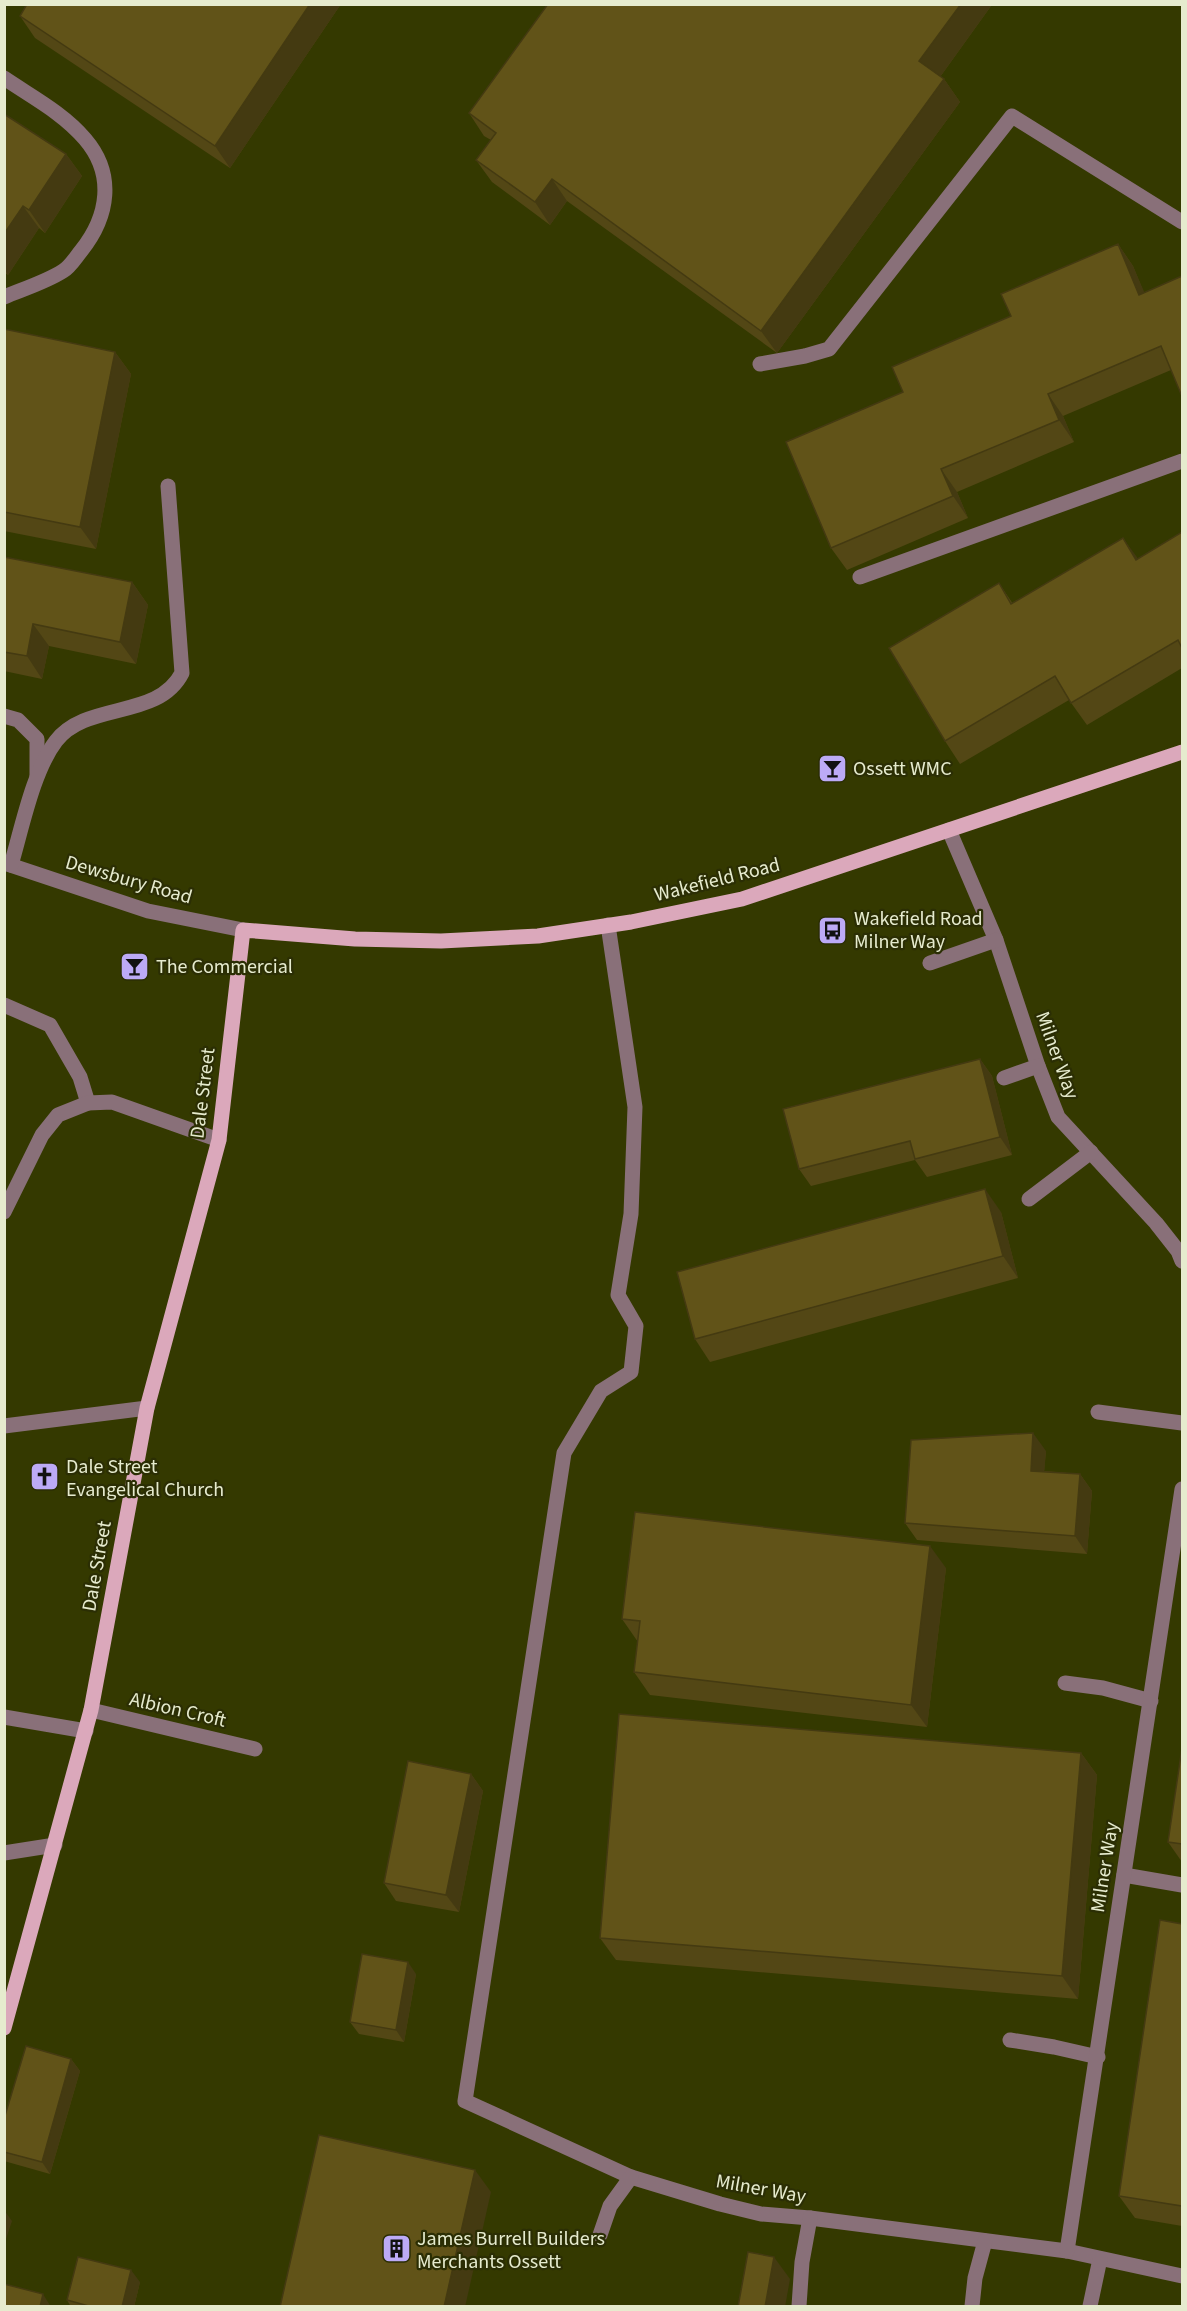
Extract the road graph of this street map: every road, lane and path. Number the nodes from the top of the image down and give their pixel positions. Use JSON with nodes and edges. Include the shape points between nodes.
{"nodes":[{"id":1,"x":4,"y":78,"type":"edge"},
{"id":2,"x":1182,"y":222,"type":"edge"},
{"id":3,"x":4,"y":297,"type":"edge"},
{"id":4,"x":760,"y":364,"type":"edge"},
{"id":5,"x":1182,"y":461,"type":"edge"},
{"id":6,"x":168,"y":486,"type":"dead end"},
{"id":7,"x":860,"y":577,"type":"dead end"},
{"id":8,"x":4,"y":716,"type":"edge"},
{"id":9,"x":1182,"y":752,"type":"edge"},
{"id":10,"x":37,"y":779,"type":"junction"},
{"id":11,"x":949,"y":830,"type":"junction"},
{"id":12,"x":8,"y":864,"type":"edge"},
{"id":13,"x":608,"y":925,"type":"junction"},
{"id":14,"x":243,"y":930,"type":"junction"},
{"id":15,"x":996,"y":940,"type":"junction"},
{"id":16,"x":930,"y":963,"type":"dead end"},
{"id":17,"x":4,"y":1005,"type":"edge"},
{"id":18,"x":1038,"y":1066,"type":"junction"},
{"id":19,"x":1004,"y":1078,"type":"dead end"},
{"id":20,"x":88,"y":1103,"type":"junction"},
{"id":21,"x":219,"y":1140,"type":"junction"},
{"id":22,"x":1091,"y":1152,"type":"junction"},
{"id":23,"x":1029,"y":1199,"type":"dead end"},
{"id":24,"x":4,"y":1212,"type":"edge"},
{"id":25,"x":1182,"y":1261,"type":"edge"},
{"id":26,"x":147,"y":1408,"type":"junction"},
{"id":27,"x":1098,"y":1412,"type":"dead end"},
{"id":28,"x":1182,"y":1423,"type":"edge"},
{"id":29,"x":4,"y":1426,"type":"edge"},
{"id":30,"x":1182,"y":1489,"type":"edge"},
{"id":31,"x":1065,"y":1683,"type":"dead end"},
{"id":32,"x":1151,"y":1701,"type":"junction"},
{"id":33,"x":91,"y":1710,"type":"junction"},
{"id":34,"x":4,"y":1717,"type":"edge"},
{"id":35,"x":86,"y":1731,"type":"junction"},
{"id":36,"x":255,"y":1749,"type":"dead end"},
{"id":37,"x":55,"y":1845,"type":"junction"},
{"id":38,"x":4,"y":1853,"type":"edge"},
{"id":39,"x":1124,"y":1875,"type":"junction"},
{"id":40,"x":1182,"y":1885,"type":"edge"},
{"id":41,"x":4,"y":2028,"type":"edge"},
{"id":42,"x":1010,"y":2040,"type":"dead end"},
{"id":43,"x":1098,"y":2057,"type":"junction"},
{"id":44,"x":631,"y":2177,"type":"junction"},
{"id":45,"x":810,"y":2218,"type":"junction"},
{"id":46,"x":600,"y":2235,"type":"dead end"},
{"id":47,"x":985,"y":2241,"type":"junction"},
{"id":48,"x":1067,"y":2251,"type":"junction"},
{"id":49,"x":1100,"y":2259,"type":"junction"},
{"id":50,"x":1182,"y":2276,"type":"edge"},
{"id":51,"x":799,"y":2307,"type":"edge"},
{"id":52,"x":972,"y":2307,"type":"edge"},
{"id":53,"x":1090,"y":2307,"type":"edge"}],
"edges":[{"from":1,"to":3,"type":"street","via":[[63,117],[85,139],[99,159],[105,180],[105,206],[92,237],[65,271]]},
{"from":2,"to":4,"type":"street","via":[[1012,116],[829,349]]},
{"from":5,"to":7,"type":"street"},
{"from":6,"to":10,"type":"street","via":[[182,673],[164,694],[70,728],[56,741]]},
{"from":8,"to":10,"type":"street","via":[[18,720],[37,739]]},
{"from":9,"to":11,"type":"main road","name":"Wakefield Road"},
{"from":10,"to":12,"type":"street"},
{"from":11,"to":13,"type":"main road","name":"Wakefield Road","via":[[742,899]]},
{"from":11,"to":15,"type":"street","name":"Milner Way"},
{"from":12,"to":14,"type":"street","name":"Dewsbury Road","via":[[148,911]]},
{"from":13,"to":14,"type":"main road","name":"Wakefield Road","via":[[538,936],[441,941]]},
{"from":13,"to":44,"type":"street","name":"Milner Way","via":[[635,1107],[631,1214],[618,1295],[636,1326],[632,1372],[601,1391],[564,1453],[465,2101]]},
{"from":14,"to":21,"type":"main road","name":"Dale Street"},
{"from":15,"to":16,"type":"street"},
{"from":15,"to":18,"type":"street","name":"Milner Way"},
{"from":17,"to":20,"type":"street","via":[[50,1025],[80,1077]]},
{"from":18,"to":19,"type":"street"},
{"from":18,"to":22,"type":"street","name":"Milner Way","via":[[1058,1117]]},
{"from":20,"to":21,"type":"street","via":[[112,1102]]},
{"from":20,"to":24,"type":"street","via":[[58,1115],[42,1135]]},
{"from":21,"to":26,"type":"main road","name":"Dale Street"},
{"from":22,"to":23,"type":"street"},
{"from":22,"to":25,"type":"street","name":"Milner Way","via":[[1156,1223]]},
{"from":26,"to":29,"type":"street"},
{"from":26,"to":33,"type":"main road","name":"Dale Street"},
{"from":27,"to":28,"type":"street"},
{"from":30,"to":32,"type":"street","name":"Milner Way"},
{"from":31,"to":32,"type":"street"},
{"from":32,"to":39,"type":"street","name":"Milner Way"},
{"from":33,"to":35,"type":"main road","name":"Dale Street"},
{"from":33,"to":36,"type":"street","name":"Albion Croft"},
{"from":34,"to":35,"type":"street"},
{"from":35,"to":37,"type":"main road","name":"Dale Street"},
{"from":37,"to":38,"type":"street"},
{"from":37,"to":41,"type":"main road","name":"Dale Street"},
{"from":39,"to":40,"type":"street"},
{"from":39,"to":43,"type":"street","name":"Milner Way"},
{"from":42,"to":43,"type":"street"},
{"from":43,"to":48,"type":"street","name":"Milner Way"},
{"from":44,"to":45,"type":"street","name":"Milner Way","via":[[762,2214]]},
{"from":44,"to":46,"type":"street","via":[[610,2206]]},
{"from":45,"to":47,"type":"street","name":"Milner Way"},
{"from":45,"to":51,"type":"street"},
{"from":47,"to":48,"type":"street","name":"Milner Way"},
{"from":47,"to":52,"type":"street"},
{"from":48,"to":49,"type":"street","name":"Milner Way"},
{"from":49,"to":50,"type":"street","name":"Milner Way"},
{"from":49,"to":53,"type":"street"}]}
